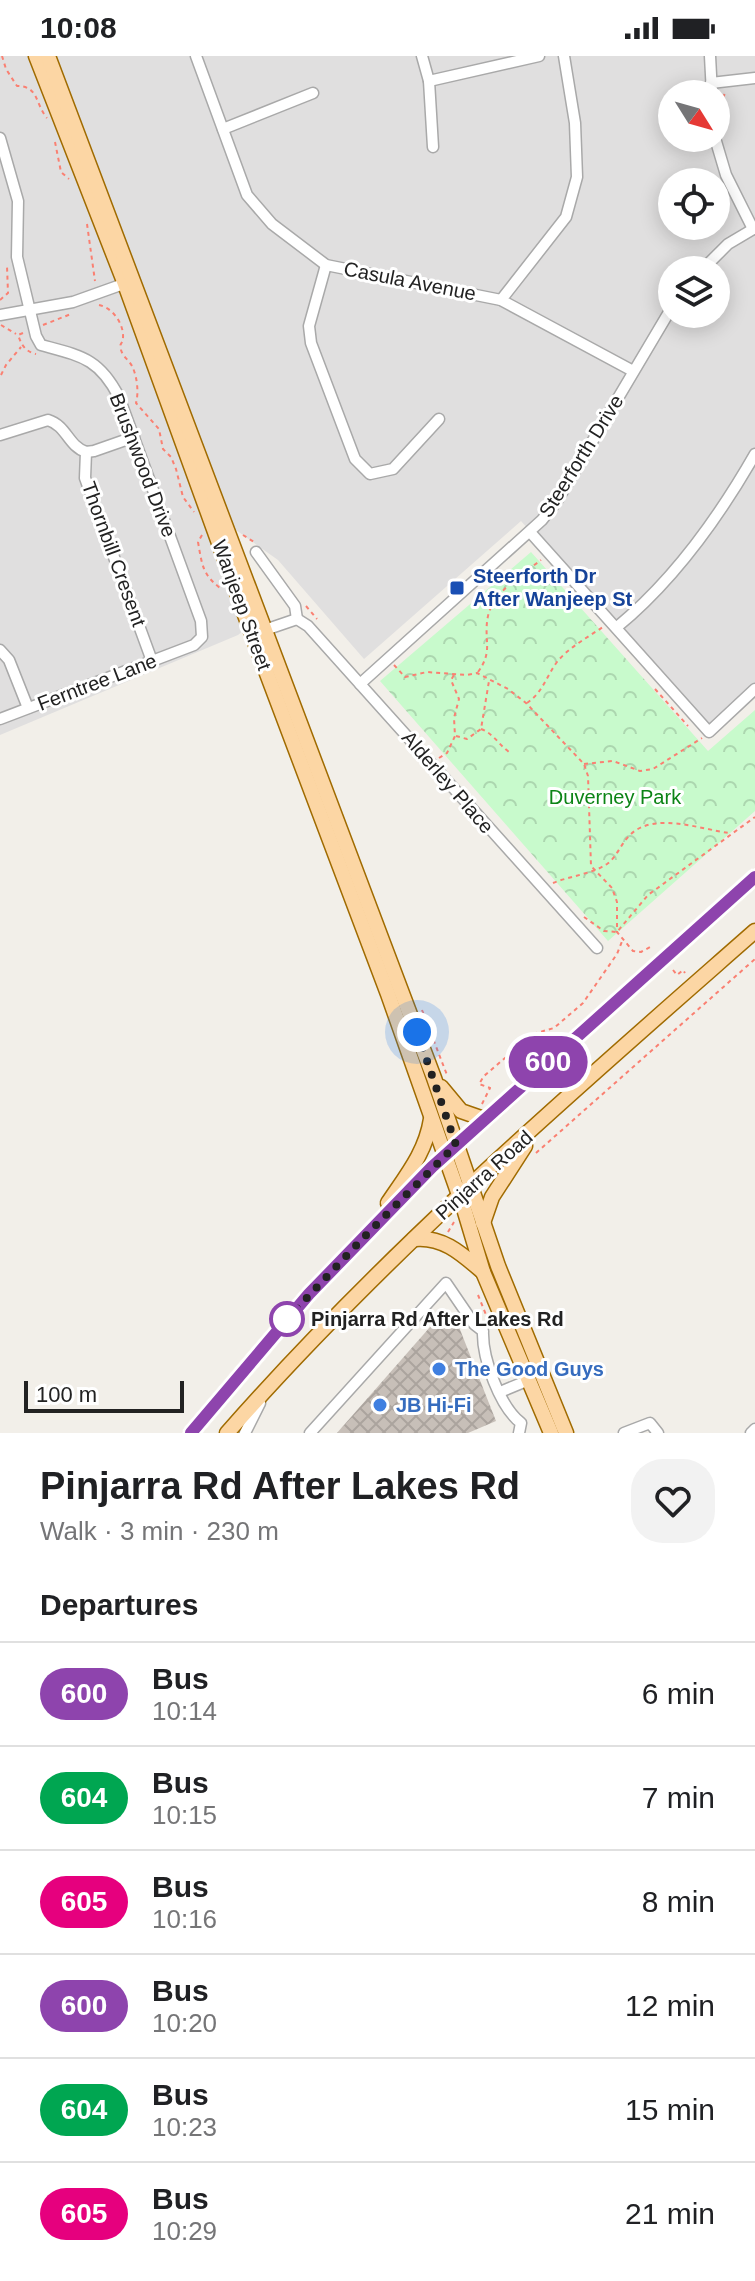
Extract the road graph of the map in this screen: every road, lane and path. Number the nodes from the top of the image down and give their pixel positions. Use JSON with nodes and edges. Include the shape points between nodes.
{"nodes":[{"id":1,"x":2,"y":56,"type":"edge"},
{"id":2,"x":36,"y":56,"type":"edge"},
{"id":3,"x":48,"y":56,"type":"edge"},
{"id":4,"x":196,"y":56,"type":"edge"},
{"id":5,"x":422,"y":56,"type":"edge"},
{"id":6,"x":539,"y":56,"type":"edge"},
{"id":7,"x":564,"y":56,"type":"edge"},
{"id":8,"x":710,"y":56,"type":"edge"},
{"id":9,"x":755,"y":78,"type":"edge"},
{"id":10,"x":712,"y":80,"type":"edge"},
{"id":11,"x":429,"y":81,"type":"junction"},
{"id":12,"x":730,"y":84,"type":"edge"},
{"id":13,"x":313,"y":93,"type":"dead end"},
{"id":14,"x":50,"y":121,"type":"dead end"},
{"id":15,"x":223,"y":129,"type":"junction"},
{"id":16,"x":54,"y":131,"type":"dead end"},
{"id":17,"x":0,"y":138,"type":"edge"},
{"id":18,"x":433,"y":147,"type":"dead end"},
{"id":19,"x":722,"y":152,"type":"edge"},
{"id":20,"x":72,"y":181,"type":"dead end"},
{"id":21,"x":88,"y":212,"type":"dead end"},
{"id":22,"x":754,"y":228,"type":"edge"},
{"id":23,"x":716,"y":256,"type":"edge"},
{"id":24,"x":326,"y":265,"type":"junction"},
{"id":25,"x":130,"y":282,"type":"junction"},
{"id":26,"x":98,"y":293,"type":"junction"},
{"id":27,"x":501,"y":300,"type":"junction"},
{"id":28,"x":28,"y":310,"type":"junction"},
{"id":29,"x":0,"y":315,"type":"edge"},
{"id":30,"x":0,"y":324,"type":"edge"},
{"id":31,"x":659,"y":328,"type":"edge"},
{"id":32,"x":18,"y":335,"type":"dead end"},
{"id":33,"x":22,"y":346,"type":"dead end"},
{"id":34,"x":633,"y":371,"type":"junction"},
{"id":35,"x":0,"y":375,"type":"edge"},
{"id":36,"x":439,"y":419,"type":"dead end"},
{"id":37,"x":0,"y":435,"type":"edge"},
{"id":38,"x":134,"y":437,"type":"junction"},
{"id":39,"x":86,"y":452,"type":"junction"},
{"id":40,"x":755,"y":454,"type":"edge"},
{"id":41,"x":752,"y":466,"type":"edge"},
{"id":42,"x":530,"y":532,"type":"junction"},
{"id":43,"x":256,"y":552,"type":"dead end"},
{"id":44,"x":543,"y":559,"type":"dead end"},
{"id":45,"x":297,"y":619,"type":"junction"},
{"id":46,"x":614,"y":624,"type":"junction"},
{"id":47,"x":259,"y":632,"type":"junction"},
{"id":48,"x":194,"y":645,"type":"joint"},
{"id":49,"x":0,"y":650,"type":"edge"},
{"id":50,"x":389,"y":659,"type":"junction"},
{"id":51,"x":152,"y":661,"type":"junction"},
{"id":52,"x":477,"y":673,"type":"junction"},
{"id":53,"x":454,"y":674,"type":"junction"},
{"id":54,"x":489,"y":680,"type":"junction"},
{"id":55,"x":360,"y":684,"type":"junction"},
{"id":56,"x":755,"y":689,"type":"edge"},
{"id":57,"x":526,"y":703,"type":"junction"},
{"id":58,"x":28,"y":708,"type":"junction"},
{"id":59,"x":0,"y":719,"type":"edge"},
{"id":60,"x":481,"y":729,"type":"junction"},
{"id":61,"x":709,"y":732,"type":"junction"},
{"id":62,"x":455,"y":736,"type":"junction"},
{"id":63,"x":509,"y":752,"type":"dead end"},
{"id":64,"x":431,"y":762,"type":"junction"},
{"id":65,"x":584,"y":764,"type":"junction"},
{"id":66,"x":755,"y":817,"type":"edge"},
{"id":67,"x":730,"y":833,"type":"junction"},
{"id":68,"x":595,"y":870,"type":"junction"},
{"id":69,"x":755,"y":877,"type":"edge"},
{"id":70,"x":540,"y":888,"type":"junction"},
{"id":71,"x":755,"y":931,"type":"edge"},
{"id":72,"x":617,"y":932,"type":"junction"},
{"id":73,"x":623,"y":939,"type":"junction"},
{"id":74,"x":652,"y":946,"type":"dead end"},
{"id":75,"x":597,"y":948,"type":"dead end"},
{"id":76,"x":755,"y":959,"type":"edge"},
{"id":77,"x":673,"y":970,"type":"dead end"},
{"id":78,"x":689,"y":977,"type":"dead end"},
{"id":79,"x":394,"y":992,"type":"junction"},
{"id":80,"x":418,"y":1003,"type":"dead end"},
{"id":81,"x":441,"y":1077,"type":"junction"},
{"id":82,"x":478,"y":1114,"type":"junction"},
{"id":83,"x":432,"y":1117,"type":"junction"},
{"id":84,"x":544,"y":1121,"type":"junction"},
{"id":85,"x":451,"y":1150,"type":"junction"},
{"id":86,"x":535,"y":1153,"type":"dead end"},
{"id":87,"x":472,"y":1187,"type":"junction"},
{"id":88,"x":460,"y":1198,"type":"junction"},
{"id":89,"x":454,"y":1222,"type":"dead end"},
{"id":90,"x":483,"y":1223,"type":"junction"},
{"id":91,"x":368,"y":1233,"type":"junction"},
{"id":92,"x":445,"y":1236,"type":"dead end"},
{"id":93,"x":414,"y":1239,"type":"junction"},
{"id":94,"x":483,"y":1272,"type":"junction"},
{"id":95,"x":478,"y":1294,"type":"dead end"},
{"id":96,"x":492,"y":1326,"type":"dead end"},
{"id":97,"x":529,"y":1380,"type":"junction"},
{"id":98,"x":266,"y":1390,"type":"junction"},
{"id":99,"x":500,"y":1392,"type":"junction"},
{"id":100,"x":191,"y":1433,"type":"edge"},
{"id":101,"x":227,"y":1433,"type":"edge"},
{"id":102,"x":245,"y":1433,"type":"edge"},
{"id":103,"x":310,"y":1433,"type":"edge"},
{"id":104,"x":519,"y":1433,"type":"edge"},
{"id":105,"x":551,"y":1433,"type":"edge"},
{"id":106,"x":566,"y":1433,"type":"edge"},
{"id":107,"x":624,"y":1433,"type":"edge"},
{"id":108,"x":658,"y":1433,"type":"edge"}],
"edges":[{"from":1,"to":14,"type":"path","via":[[11,78],[17,86],[33,90]]},
{"from":2,"to":25,"type":"main road","name":"Wanjeep Street"},
{"from":3,"to":25,"type":"main road","name":"Wanjeep Street"},
{"from":4,"to":15,"type":"street","name":"Casula Avenue"},
{"from":5,"to":11,"type":"street"},
{"from":6,"to":11,"type":"street"},
{"from":7,"to":27,"type":"street","via":[[577,177],[566,217]]},
{"from":8,"to":10,"type":"street"},
{"from":9,"to":12,"type":"street"},
{"from":11,"to":18,"type":"street"},
{"from":13,"to":15,"type":"street"},
{"from":15,"to":24,"type":"street","name":"Casula Avenue","via":[[247,195],[272,224]]},
{"from":16,"to":20,"type":"path","via":[[61,172]]},
{"from":17,"to":28,"type":"street","name":"Brushwood Drive","via":[[18,201],[17,257]]},
{"from":19,"to":22,"type":"street","via":[[726,175]]},
{"from":21,"to":26,"type":"path"},
{"from":22,"to":23,"type":"street"},
{"from":24,"to":27,"type":"street","name":"Casula Avenue"},
{"from":24,"to":36,"type":"street","via":[[309,326],[311,343],[355,459],[370,474],[393,469]]},
{"from":25,"to":26,"type":"street"},
{"from":25,"to":47,"type":"main road","name":"Wanjeep Street"},
{"from":26,"to":28,"type":"street"},
{"from":27,"to":34,"type":"street","name":"Casula Avenue"},
{"from":28,"to":29,"type":"street"},
{"from":28,"to":38,"type":"street","name":"Brushwood Drive","via":[[41,345],[78,354],[109,378]]},
{"from":30,"to":32,"type":"path"},
{"from":31,"to":34,"type":"street","name":"Steerforth Drive"},
{"from":33,"to":35,"type":"path"},
{"from":34,"to":42,"type":"street","name":"Steerforth Drive","via":[[557,501]]},
{"from":37,"to":39,"type":"street","name":"Thornbill Cresent","via":[[48,420]]},
{"from":38,"to":39,"type":"street"},
{"from":38,"to":48,"type":"street","name":"Brushwood Drive","via":[[201,621],[202,637]]},
{"from":39,"to":51,"type":"street","name":"Thornbill Cresent","via":[[85,478]]},
{"from":40,"to":41,"type":"street"},
{"from":41,"to":46,"type":"street","via":[[679,567],[636,612]]},
{"from":42,"to":46,"type":"street"},
{"from":42,"to":50,"type":"street","name":"Steerforth Drive"},
{"from":43,"to":45,"type":"street","name":"Alderley Place","via":[[295,606]]},
{"from":44,"to":52,"type":"path","via":[[499,596],[488,616],[487,660]]},
{"from":45,"to":47,"type":"street"},
{"from":45,"to":55,"type":"street","name":"Alderley Place"},
{"from":46,"to":57,"type":"path","via":[[558,661],[545,685]]},
{"from":46,"to":61,"type":"street"},
{"from":47,"to":79,"type":"main road","name":"Wanjeep Street"},
{"from":48,"to":51,"type":"street","name":"Ferntree Lane"},
{"from":49,"to":58,"type":"street"},
{"from":50,"to":53,"type":"path","via":[[405,677]]},
{"from":50,"to":55,"type":"street","name":"Steerforth Drive"},
{"from":51,"to":58,"type":"street","name":"Ferntree Lane"},
{"from":52,"to":53,"type":"path"},
{"from":52,"to":54,"type":"path"},
{"from":53,"to":62,"type":"path","via":[[451,680],[459,699]]},
{"from":54,"to":57,"type":"path"},
{"from":54,"to":60,"type":"path"},
{"from":55,"to":64,"type":"street","name":"Alderley Place"},
{"from":56,"to":61,"type":"street"},
{"from":57,"to":65,"type":"path"},
{"from":58,"to":59,"type":"street","name":"Ferntree Lane"},
{"from":60,"to":62,"type":"path","via":[[467,739]]},
{"from":60,"to":63,"type":"path","via":[[494,734]]},
{"from":61,"to":65,"type":"path","via":[[653,769],[640,771],[613,761]]},
{"from":62,"to":64,"type":"path","via":[[447,753]]},
{"from":64,"to":70,"type":"street","name":"Alderley Place"},
{"from":65,"to":68,"type":"path"},
{"from":66,"to":67,"type":"path"},
{"from":67,"to":68,"type":"path","via":[[649,824],[634,831],[610,862]]},
{"from":67,"to":72,"type":"path","via":[[648,895]]},
{"from":68,"to":70,"type":"path"},
{"from":68,"to":72,"type":"path","via":[[617,902]]},
{"from":69,"to":82,"type":"main road","name":"Pinjarra Road"},
{"from":70,"to":75,"type":"street","name":"Alderley Place"},
{"from":71,"to":84,"type":"main road","name":"Pinjarra Road"},
{"from":72,"to":73,"type":"path"},
{"from":73,"to":74,"type":"path","via":[[633,951]]},
{"from":73,"to":82,"type":"path","via":[[583,1003],[491,1069],[479,1084],[490,1088]]},
{"from":76,"to":86,"type":"path"},
{"from":77,"to":78,"type":"path","via":[[677,975],[683,970]]},
{"from":79,"to":81,"type":"main road","name":"Wanjeep Street"},
{"from":79,"to":83,"type":"main road","name":"Wanjeep Street"},
{"from":80,"to":81,"type":"path"},
{"from":81,"to":82,"type":"main road","via":[[461,1111]]},
{"from":81,"to":85,"type":"main road","name":"Wanjeep Street"},
{"from":82,"to":85,"type":"main road","name":"Pinjarra Road"},
{"from":83,"to":85,"type":"main road","name":"Wanjeep Street"},
{"from":83,"to":91,"type":"main road","via":[[421,1152]]},
{"from":84,"to":87,"type":"main road","name":"Pinjarra Road"},
{"from":84,"to":90,"type":"main road","via":[[492,1197]]},
{"from":85,"to":87,"type":"main road"},
{"from":85,"to":88,"type":"main road"},
{"from":85,"to":91,"type":"main road","name":"Pinjarra Road"},
{"from":87,"to":88,"type":"main road","name":"Pinjarra Road"},
{"from":87,"to":90,"type":"main road"},
{"from":88,"to":93,"type":"main road","name":"Pinjarra Road"},
{"from":88,"to":94,"type":"main road"},
{"from":89,"to":92,"type":"path"},
{"from":90,"to":106,"type":"main road"},
{"from":91,"to":100,"type":"main road","name":"Pinjarra Road"},
{"from":93,"to":94,"type":"main road","via":[[442,1241]]},
{"from":93,"to":98,"type":"main road","name":"Pinjarra Road"},
{"from":94,"to":97,"type":"main road"},
{"from":95,"to":96,"type":"path"},
{"from":97,"to":99,"type":"street"},
{"from":97,"to":105,"type":"main road"},
{"from":98,"to":101,"type":"main road","name":"Pinjarra Road"},
{"from":98,"to":102,"type":"street"},
{"from":99,"to":103,"type":"street","via":[[482,1347],[483,1331],[446,1283]]},
{"from":99,"to":104,"type":"street","via":[[509,1413],[521,1423]]},
{"from":107,"to":108,"type":"street","via":[[650,1423]]}]}
